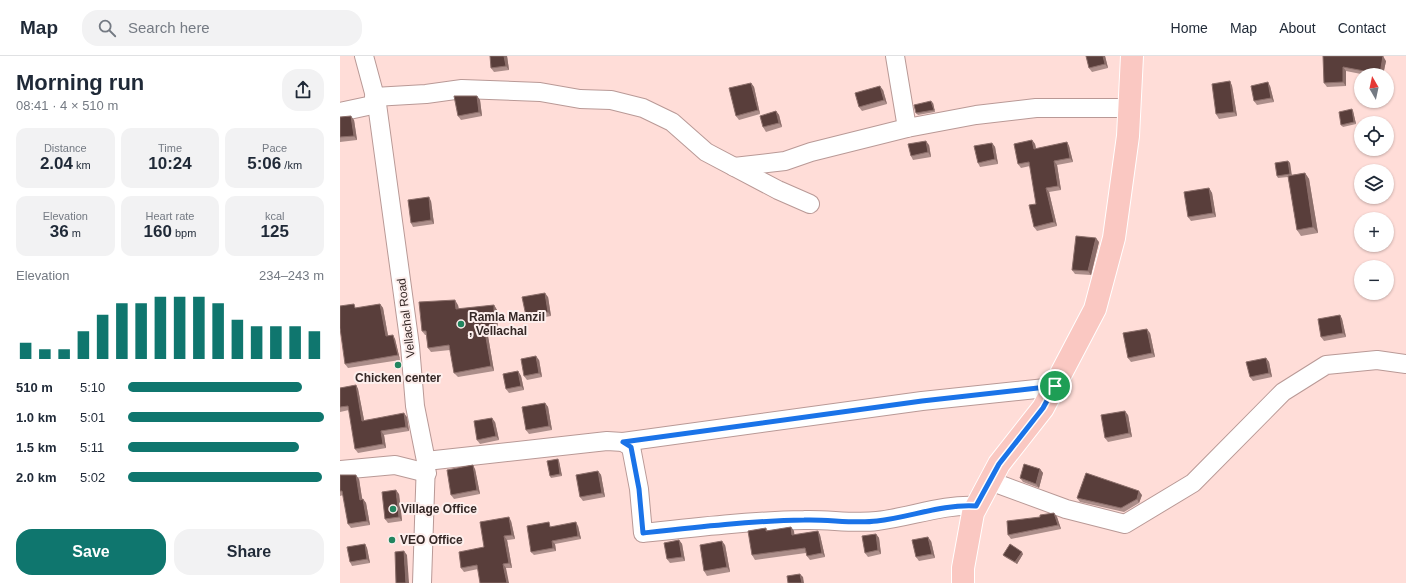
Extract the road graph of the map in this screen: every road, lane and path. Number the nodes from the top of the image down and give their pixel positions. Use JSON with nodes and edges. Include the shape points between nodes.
{"nodes":[{"id":1,"x":364,"y":56,"type":"edge"},
{"id":2,"x":895,"y":56,"type":"edge"},
{"id":3,"x":1132,"y":56,"type":"edge"},
{"id":4,"x":376,"y":100,"type":"junction"},
{"id":5,"x":1130,"y":108,"type":"junction"},
{"id":6,"x":340,"y":112,"type":"edge"},
{"id":7,"x":907,"y":128,"type":"junction"},
{"id":8,"x":734,"y":167,"type":"junction"},
{"id":9,"x":810,"y":204,"type":"dead end"},
{"id":10,"x":1406,"y":364,"type":"edge"},
{"id":11,"x":1055,"y":386,"type":"junction"},
{"id":12,"x":623,"y":442,"type":"junction"},
{"id":13,"x":426,"y":467,"type":"junction"},
{"id":14,"x":340,"y":470,"type":"edge"},
{"id":15,"x":990,"y":481,"type":"junction"},
{"id":16,"x":976,"y":506,"type":"junction"},
{"id":17,"x":422,"y":583,"type":"edge"},
{"id":18,"x":963,"y":583,"type":"edge"}],
"edges":[{"from":1,"to":4,"type":"street","name":"Vellachal Road"},
{"from":2,"to":7,"type":"street"},
{"from":3,"to":5,"type":"main road"},
{"from":4,"to":6,"type":"street"},
{"from":4,"to":8,"type":"street","via":[[469,89],[540,92],[580,99],[611,100],[643,108],[672,122],[706,152]]},
{"from":4,"to":13,"type":"street","name":"Vellachal Road","via":[[410,346],[415,406]]},
{"from":5,"to":7,"type":"street","via":[[1036,108]]},
{"from":5,"to":11,"type":"main road","via":[[1114,238],[1095,309]]},
{"from":7,"to":8,"type":"street","via":[[785,161]]},
{"from":8,"to":9,"type":"street"},
{"from":10,"to":15,"type":"street","via":[[1377,360],[1326,365],[1283,392],[1193,483],[1125,524],[1066,509]]},
{"from":11,"to":12,"type":"street","via":[[922,401]]},
{"from":11,"to":15,"type":"main road","via":[[1043,408],[999,464]]},
{"from":12,"to":13,"type":"street","via":[[607,441]]},
{"from":12,"to":16,"type":"street","via":[[631,447],[639,489],[643,533],[736,523],[806,520],[877,522],[931,510],[964,505]]},
{"from":13,"to":14,"type":"street","via":[[395,465]]},
{"from":13,"to":17,"type":"street","name":"Vellachal Road"},
{"from":15,"to":16,"type":"main road"},
{"from":16,"to":18,"type":"main road","via":[[963,568]]}]}
